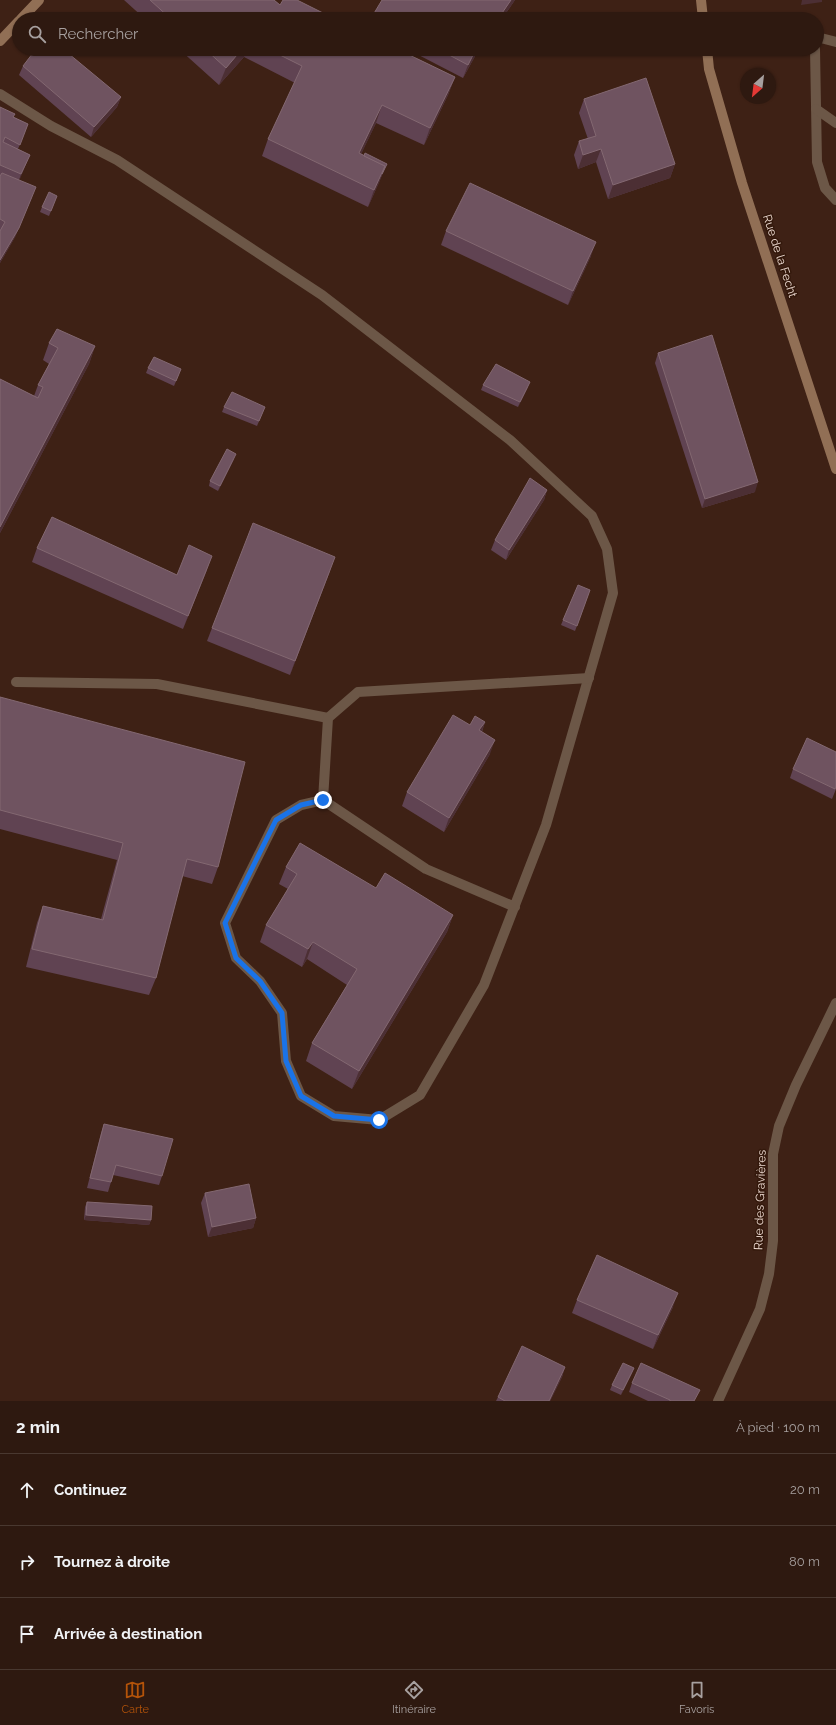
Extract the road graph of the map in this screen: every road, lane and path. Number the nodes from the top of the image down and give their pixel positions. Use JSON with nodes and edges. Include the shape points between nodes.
{"nodes":[{"id":1,"x":39,"y":0,"type":"edge"},
{"id":2,"x":701,"y":0,"type":"edge"},
{"id":3,"x":28,"y":12,"type":"edge"},
{"id":4,"x":702,"y":12,"type":"edge"},
{"id":5,"x":12,"y":28,"type":"edge"},
{"id":6,"x":824,"y":37,"type":"edge"},
{"id":7,"x":834,"y":38,"type":"edge"},
{"id":8,"x":0,"y":41,"type":"edge"},
{"id":9,"x":708,"y":56,"type":"edge"},
{"id":10,"x":815,"y":56,"type":"edge"},
{"id":11,"x":0,"y":94,"type":"edge"},
{"id":12,"x":816,"y":109,"type":"junction"},
{"id":13,"x":836,"y":123,"type":"edge"},
{"id":14,"x":836,"y":200,"type":"edge"},
{"id":15,"x":836,"y":469,"type":"edge"},
{"id":16,"x":589,"y":678,"type":"junction"},
{"id":17,"x":16,"y":682,"type":"dead end"},
{"id":18,"x":328,"y":718,"type":"junction"},
{"id":19,"x":323,"y":800,"type":"junction"},
{"id":20,"x":514,"y":907,"type":"junction"},
{"id":21,"x":836,"y":1004,"type":"edge"},
{"id":22,"x":718,"y":1401,"type":"edge"}],
"edges":[{"from":1,"to":3,"type":"street"},
{"from":2,"to":4,"type":"street"},
{"from":5,"to":8,"type":"street"},
{"from":6,"to":7,"type":"street"},
{"from":9,"to":15,"type":"street","name":"Rue de la Fecht","via":[[709,69],[742,183]]},
{"from":10,"to":12,"type":"street"},
{"from":11,"to":16,"type":"street","via":[[51,126],[117,160],[322,294],[510,440],[592,516],[608,549],[613,593]]},
{"from":12,"to":13,"type":"street"},
{"from":12,"to":14,"type":"street","via":[[816,162],[825,188]]},
{"from":16,"to":18,"type":"street","via":[[358,692]]},
{"from":16,"to":20,"type":"street","via":[[546,825]]},
{"from":17,"to":18,"type":"street","via":[[157,684]]},
{"from":18,"to":19,"type":"street"},
{"from":19,"to":20,"type":"street","via":[[426,868]]},
{"from":19,"to":20,"type":"street","via":[[301,805],[276,820],[225,923],[236,958],[260,981],[282,1013],[286,1061],[301,1096],[334,1116],[379,1120],[420,1095],[484,985]]},
{"from":21,"to":22,"type":"street","name":"Rue des Gravières","via":[[779,1126],[773,1154],[773,1241],[769,1274],[760,1309]]}]}
